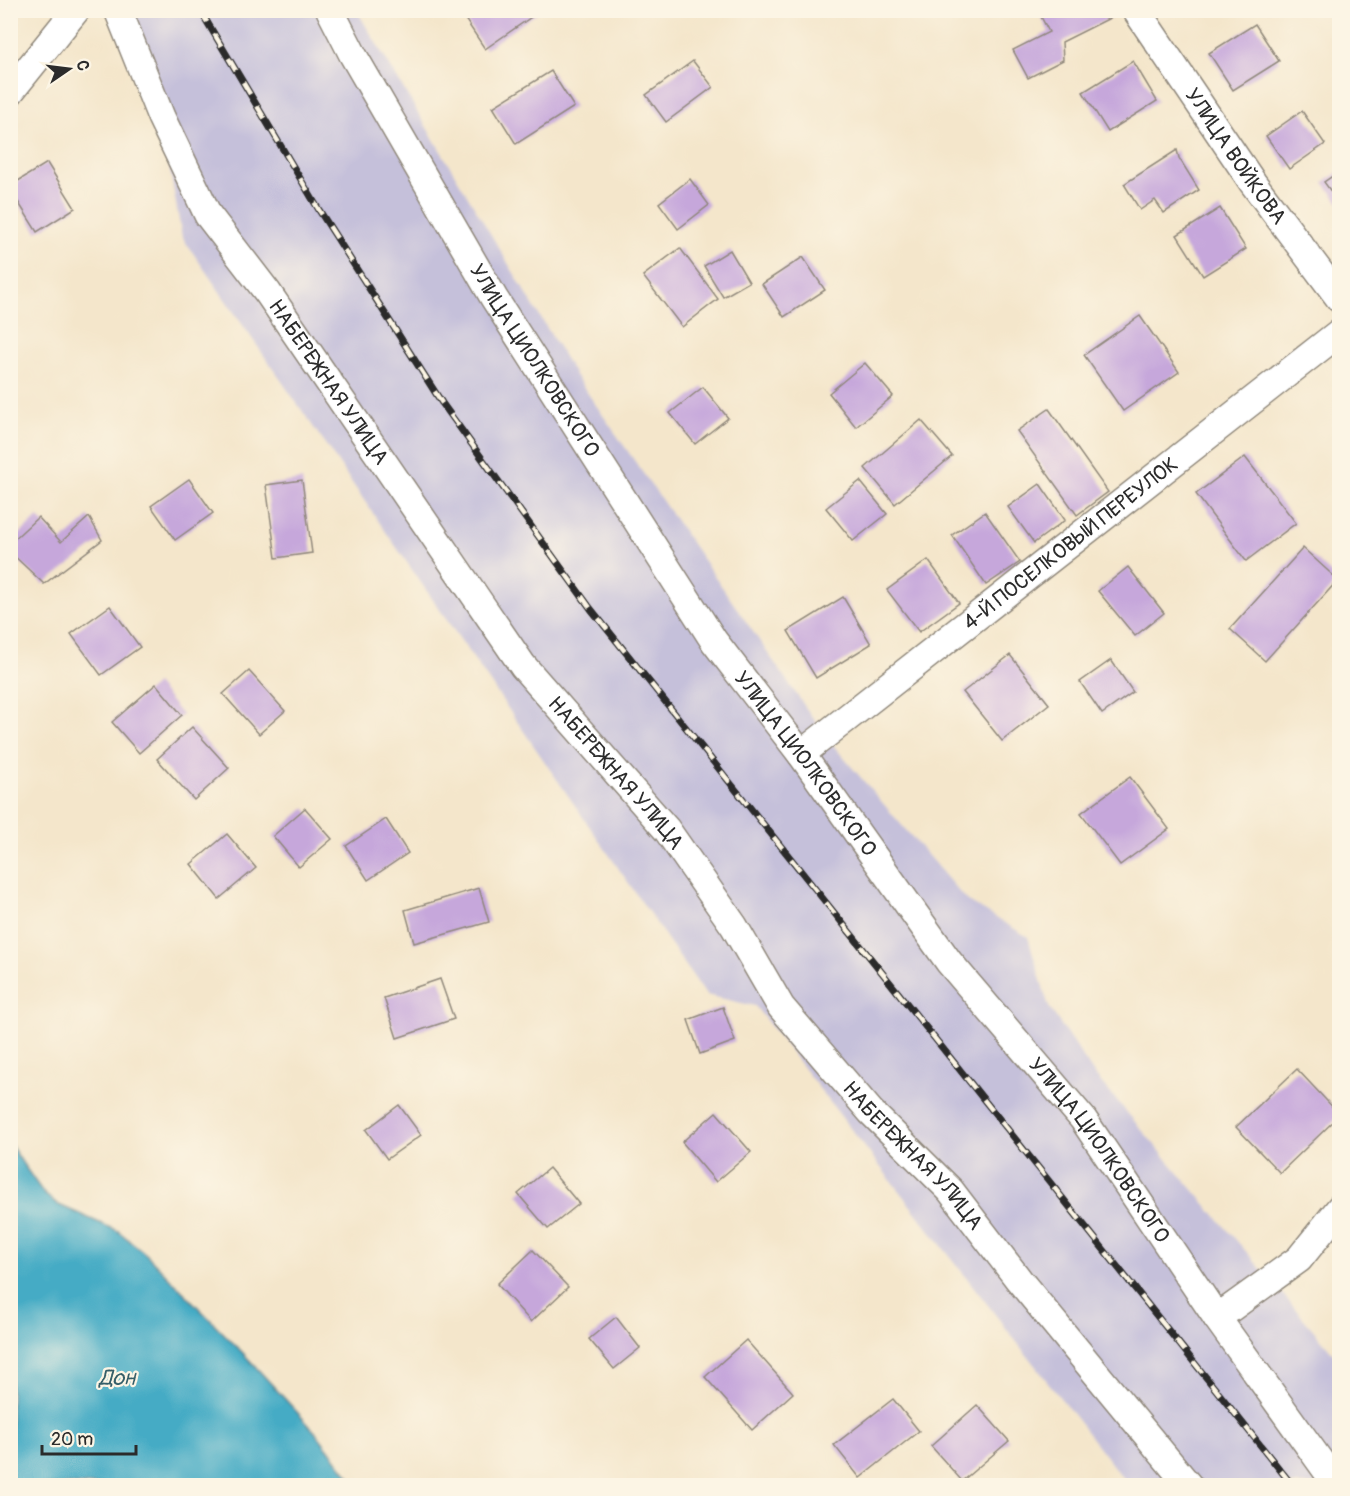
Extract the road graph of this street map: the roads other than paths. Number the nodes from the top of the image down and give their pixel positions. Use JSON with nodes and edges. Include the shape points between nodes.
{"nodes":[{"id":1,"x":76,"y":10,"type":"edge"},
{"id":2,"x":118,"y":10,"type":"edge"},
{"id":3,"x":330,"y":10,"type":"edge"},
{"id":4,"x":1136,"y":10,"type":"edge"},
{"id":5,"x":10,"y":92,"type":"edge"},
{"id":6,"x":1340,"y":299,"type":"edge"},
{"id":7,"x":1340,"y":332,"type":"edge"},
{"id":8,"x":801,"y":754,"type":"junction"},
{"id":9,"x":1340,"y":1208,"type":"edge"},
{"id":10,"x":1218,"y":1318,"type":"junction"},
{"id":11,"x":1340,"y":1478,"type":"edge"},
{"id":12,"x":1189,"y":1485,"type":"edge"}],
"edges":[{"from":1,"to":5,"type":"street"},
{"from":2,"to":12,"type":"street","name":"НАБЕРЕЖНАЯ УЛИЦА","via":[[160,117],[208,215],[268,293],[523,666],[667,830],[734,926],[781,1007],[871,1112],[950,1190],[1019,1280]]},
{"from":3,"to":8,"type":"street","name":"УЛИЦА ЦИОЛКОВСКОГО","via":[[501,308],[714,641]]},
{"from":4,"to":6,"type":"street","name":"УЛИЦА ВОЙКОВА","via":[[1253,183]]},
{"from":7,"to":8,"type":"street","name":"4-Й ПОСЕЛКОВЫЙ ПЕРЕУЛОК"},
{"from":8,"to":10,"type":"street","name":"УЛИЦА ЦИОЛКОВСКОГО","via":[[949,962],[1083,1119]]},
{"from":9,"to":10,"type":"street","via":[[1299,1259]]},
{"from":10,"to":11,"type":"street","name":"УЛИЦА ЦИОЛКОВСКОГО","via":[[1327,1471]]}]}
